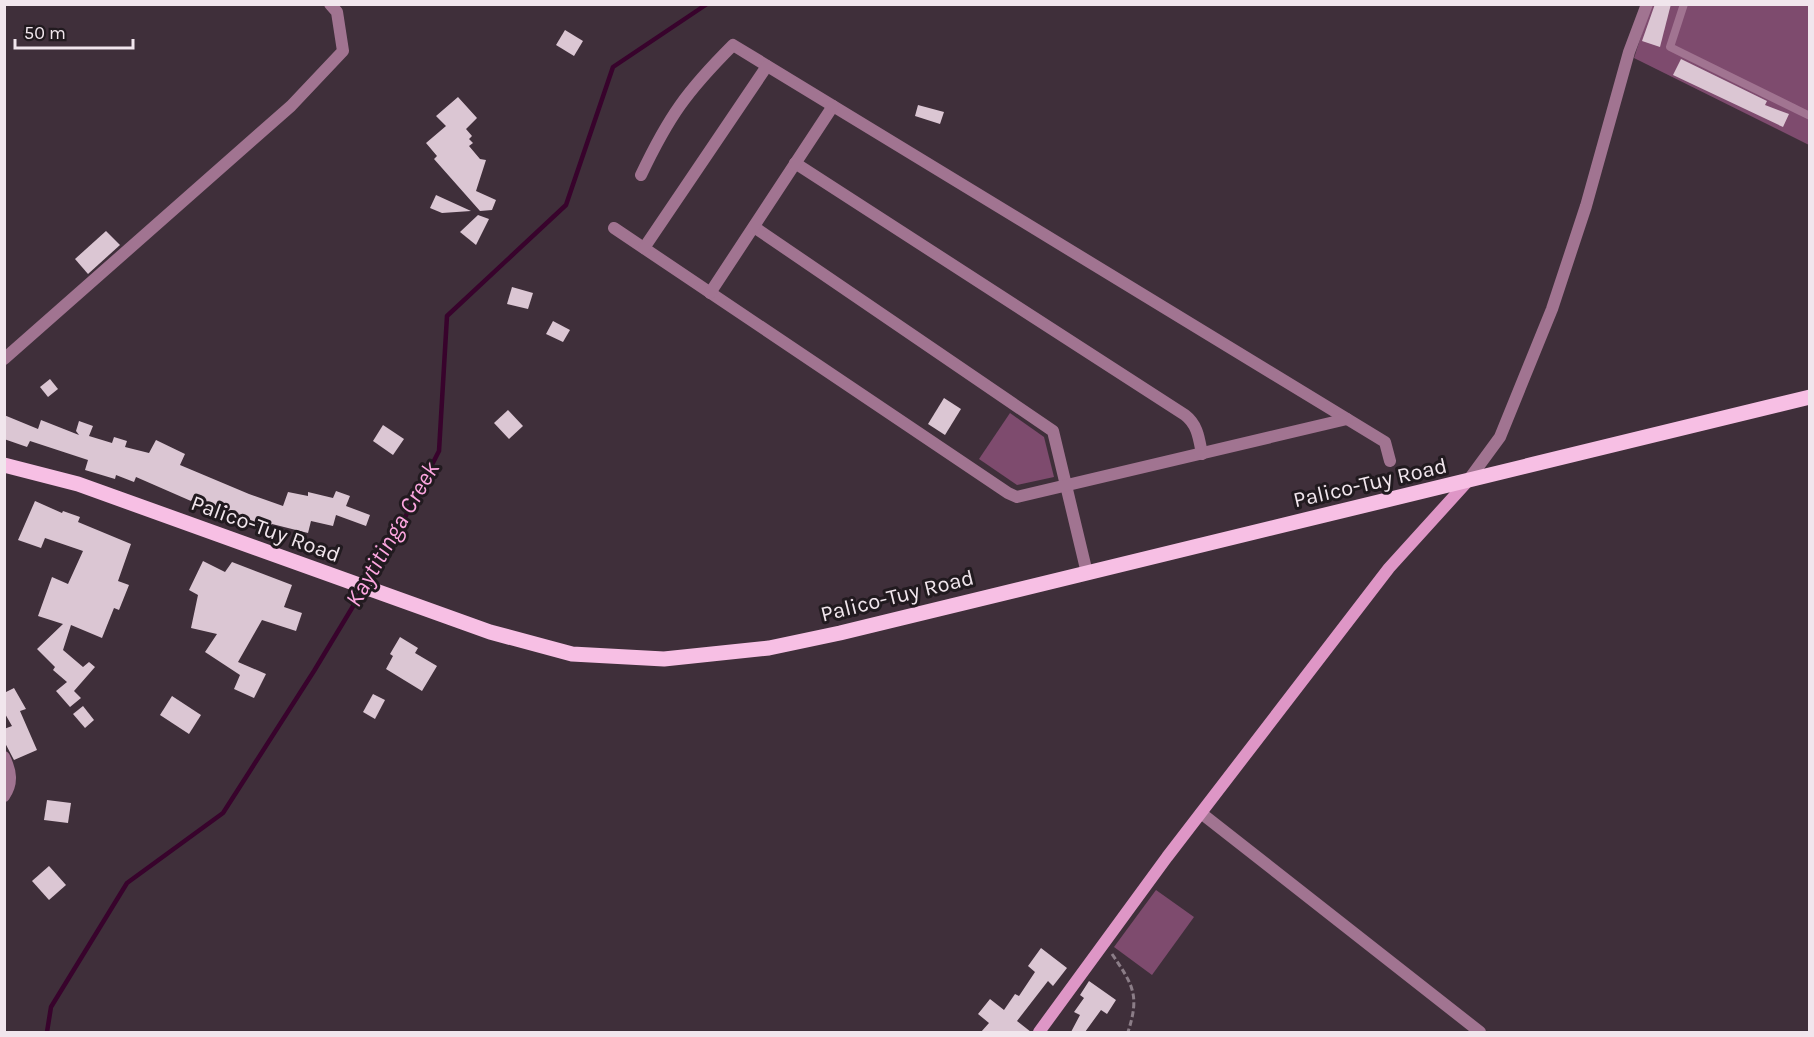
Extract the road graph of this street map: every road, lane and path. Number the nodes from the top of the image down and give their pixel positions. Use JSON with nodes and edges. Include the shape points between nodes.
{"nodes":[{"id":1,"x":330,"y":4,"type":"edge"},
{"id":2,"x":1647,"y":4,"type":"edge"},
{"id":3,"x":1684,"y":4,"type":"edge"},
{"id":4,"x":767,"y":66,"type":"junction"},
{"id":5,"x":833,"y":106,"type":"junction"},
{"id":6,"x":1809,"y":116,"type":"edge"},
{"id":7,"x":795,"y":163,"type":"junction"},
{"id":8,"x":641,"y":175,"type":"dead end"},
{"id":9,"x":754,"y":226,"type":"junction"},
{"id":10,"x":614,"y":228,"type":"dead end"},
{"id":11,"x":644,"y":248,"type":"junction"},
{"id":12,"x":710,"y":293,"type":"junction"},
{"id":13,"x":4,"y":359,"type":"edge"},
{"id":14,"x":1809,"y":397,"type":"edge"},
{"id":15,"x":1347,"y":419,"type":"junction"},
{"id":16,"x":1202,"y":454,"type":"junction"},
{"id":17,"x":1390,"y":461,"type":"dead end"},
{"id":18,"x":4,"y":465,"type":"edge"},
{"id":19,"x":1467,"y":482,"type":"junction"},
{"id":20,"x":1068,"y":486,"type":"junction"},
{"id":21,"x":1088,"y":573,"type":"junction"},
{"id":22,"x":4,"y":757,"type":"edge"},
{"id":23,"x":4,"y":796,"type":"edge"},
{"id":24,"x":1201,"y":813,"type":"junction"},
{"id":25,"x":1104,"y":943,"type":"junction"},
{"id":26,"x":1039,"y":1032,"type":"edge"},
{"id":27,"x":1128,"y":1032,"type":"edge"},
{"id":28,"x":1480,"y":1032,"type":"edge"}],
"edges":[{"from":1,"to":13,"type":"street","via":[[337,12],[343,51],[291,106]]},
{"from":2,"to":19,"type":"street","via":[[1552,309],[1500,437]]},
{"from":3,"to":6,"type":"lane","via":[[1670,47]]},
{"from":4,"to":5,"type":"street"},
{"from":4,"to":8,"type":"street","via":[[733,45],[694,83],[678,105]]},
{"from":4,"to":11,"type":"street"},
{"from":5,"to":7,"type":"street"},
{"from":5,"to":15,"type":"street"},
{"from":7,"to":9,"type":"street"},
{"from":7,"to":16,"type":"street","via":[[1192,420]]},
{"from":9,"to":12,"type":"street"},
{"from":9,"to":20,"type":"street","via":[[1046,423],[1058,441]]},
{"from":10,"to":11,"type":"street"},
{"from":11,"to":12,"type":"street"},
{"from":12,"to":20,"type":"street","via":[[1008,493],[1024,497]]},
{"from":14,"to":19,"type":"main road","name":"Palico-Tuy Road"},
{"from":15,"to":16,"type":"street"},
{"from":15,"to":17,"type":"street","via":[[1385,442]]},
{"from":16,"to":20,"type":"street"},
{"from":18,"to":21,"type":"main road","name":"Palico-Tuy Road","via":[[78,484],[405,604],[572,654],[664,659],[769,648]]},
{"from":19,"to":21,"type":"main road","name":"Palico-Tuy Road"},
{"from":19,"to":24,"type":"street","via":[[1389,568]]},
{"from":20,"to":21,"type":"street"},
{"from":22,"to":23,"type":"street","via":[[10,769],[10,787]]},
{"from":24,"to":25,"type":"street"},
{"from":24,"to":28,"type":"street"},
{"from":25,"to":26,"type":"street"},
{"from":25,"to":27,"type":"path","via":[[1133,985]]}]}
